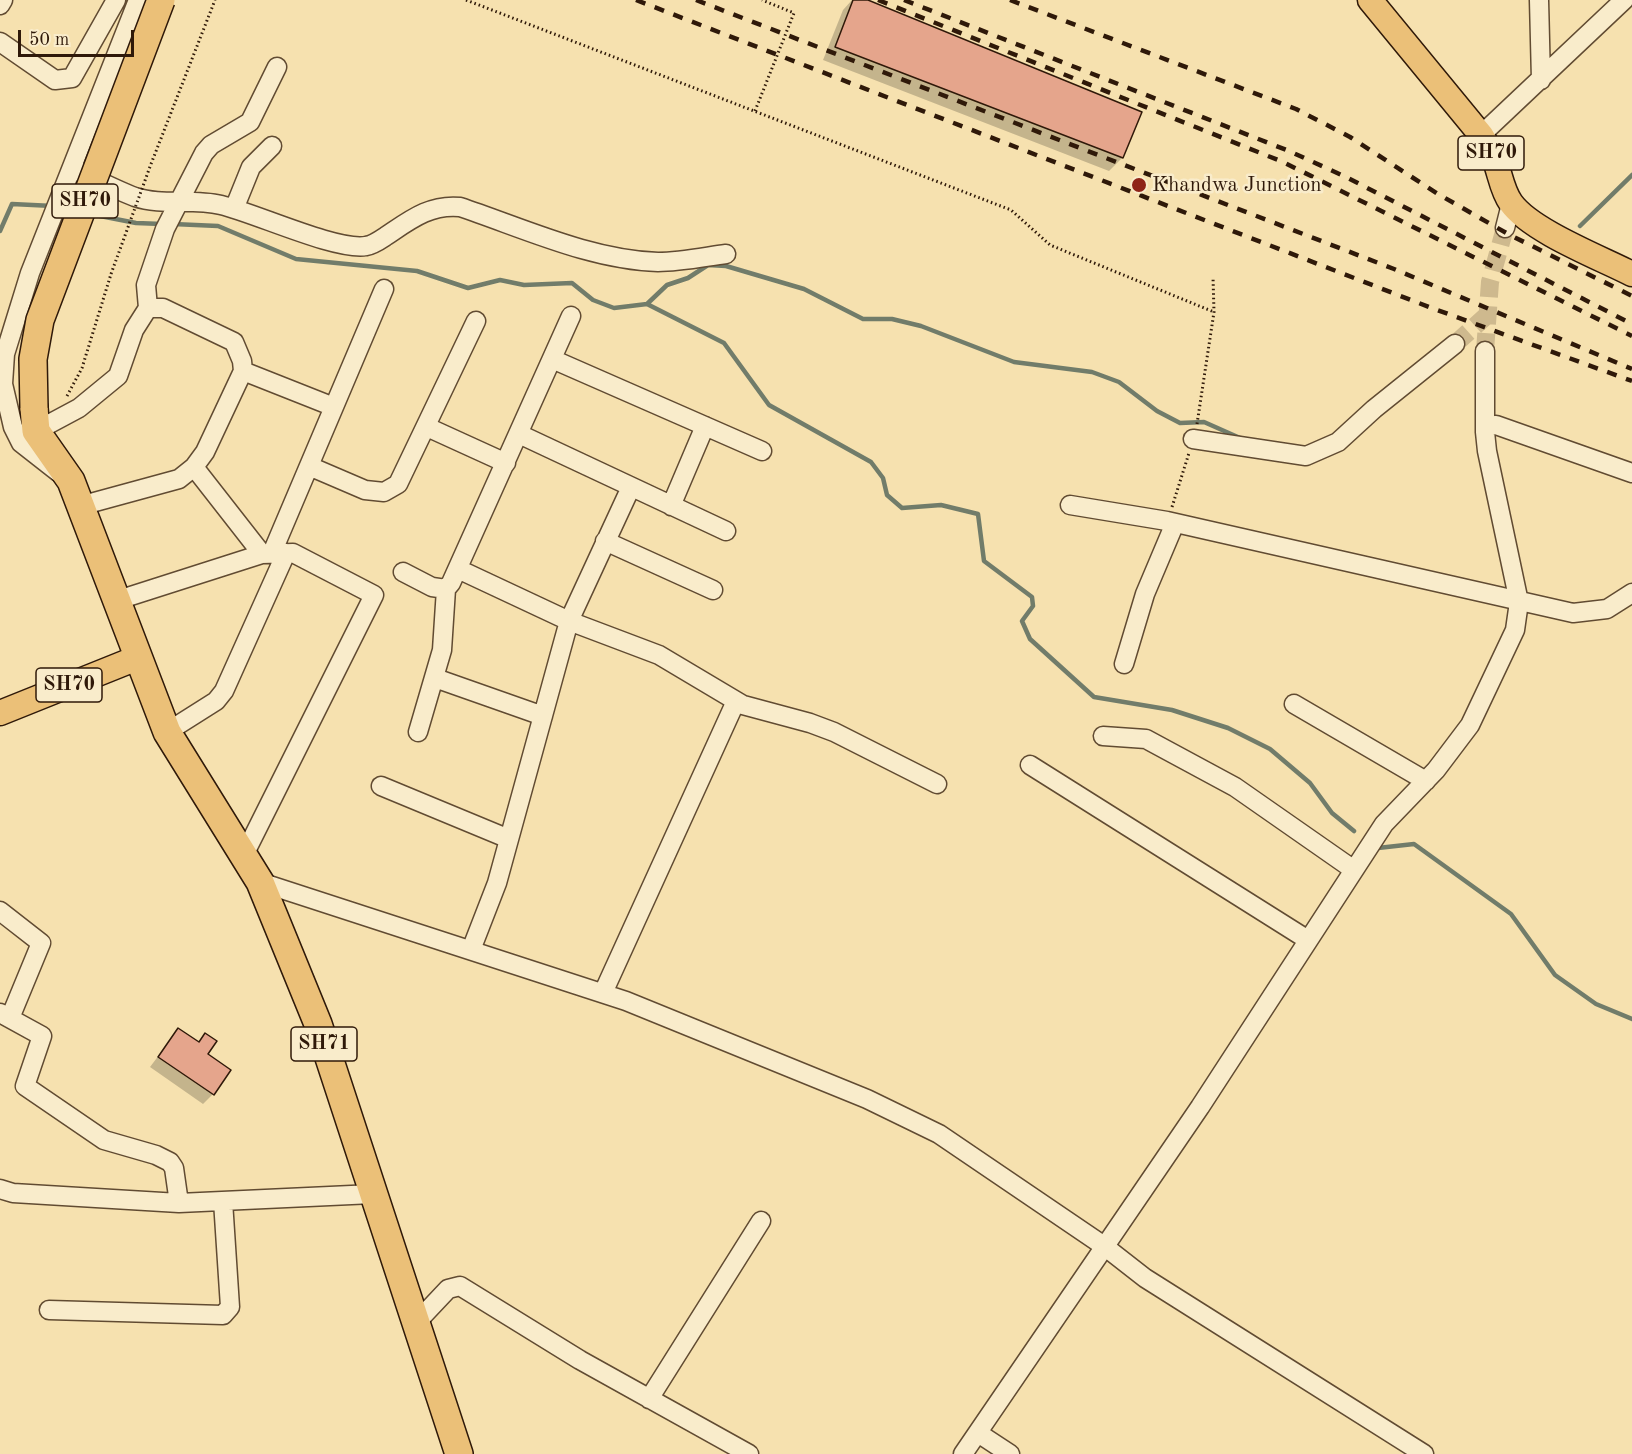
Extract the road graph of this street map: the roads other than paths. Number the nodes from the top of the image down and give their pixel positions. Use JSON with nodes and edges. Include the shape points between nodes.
{"nodes":[{"id":1,"x":3,"y":0,"type":"edge"},
{"id":2,"x":116,"y":0,"type":"edge"},
{"id":3,"x":1370,"y":0,"type":"edge"},
{"id":4,"x":1539,"y":0,"type":"edge"},
{"id":5,"x":1624,"y":0,"type":"edge"},
{"id":6,"x":142,"y":1,"type":"edge"},
{"id":7,"x":0,"y":5,"type":"edge"},
{"id":8,"x":0,"y":42,"type":"edge"},
{"id":9,"x":277,"y":68,"type":"dead end"},
{"id":10,"x":1541,"y":80,"type":"junction"},
{"id":11,"x":1481,"y":135,"type":"junction"},
{"id":12,"x":272,"y":146,"type":"dead end"},
{"id":13,"x":72,"y":168,"type":"junction"},
{"id":14,"x":181,"y":201,"type":"junction"},
{"id":15,"x":1511,"y":204,"type":"junction"},
{"id":16,"x":234,"y":209,"type":"junction"},
{"id":17,"x":1505,"y":228,"type":"tunnel mouth"},
{"id":18,"x":726,"y":254,"type":"dead end"},
{"id":19,"x":1632,"y":274,"type":"edge"},
{"id":20,"x":384,"y":289,"type":"dead end"},
{"id":21,"x":148,"y":308,"type":"junction"},
{"id":22,"x":571,"y":316,"type":"dead end"},
{"id":23,"x":476,"y":321,"type":"dead end"},
{"id":24,"x":1455,"y":344,"type":"tunnel mouth"},
{"id":25,"x":1485,"y":351,"type":"tunnel mouth"},
{"id":26,"x":552,"y":359,"type":"junction"},
{"id":27,"x":243,"y":371,"type":"junction"},
{"id":28,"x":334,"y":407,"type":"junction"},
{"id":29,"x":35,"y":419,"type":"junction"},
{"id":30,"x":705,"y":426,"type":"junction"},
{"id":31,"x":427,"y":427,"type":"junction"},
{"id":32,"x":1485,"y":432,"type":"junction"},
{"id":33,"x":519,"y":434,"type":"junction"},
{"id":34,"x":1193,"y":439,"type":"road end"},
{"id":35,"x":762,"y":451,"type":"dead end"},
{"id":36,"x":506,"y":463,"type":"junction"},
{"id":37,"x":309,"y":466,"type":"junction"},
{"id":38,"x":194,"y":467,"type":"junction"},
{"id":39,"x":1632,"y":473,"type":"edge"},
{"id":40,"x":631,"y":487,"type":"junction"},
{"id":41,"x":76,"y":493,"type":"junction"},
{"id":42,"x":1070,"y":505,"type":"dead end"},
{"id":43,"x":671,"y":506,"type":"junction"},
{"id":44,"x":1171,"y":522,"type":"junction"},
{"id":45,"x":726,"y":531,"type":"dead end"},
{"id":46,"x":605,"y":541,"type":"junction"},
{"id":47,"x":273,"y":553,"type":"junction"},
{"id":48,"x":458,"y":569,"type":"junction"},
{"id":49,"x":403,"y":572,"type":"dead end"},
{"id":50,"x":446,"y":589,"type":"junction"},
{"id":51,"x":713,"y":590,"type":"dead end"},
{"id":52,"x":1632,"y":593,"type":"edge"},
{"id":53,"x":115,"y":601,"type":"junction"},
{"id":54,"x":1519,"y":602,"type":"junction"},
{"id":55,"x":569,"y":621,"type":"junction"},
{"id":56,"x":137,"y":658,"type":"junction"},
{"id":57,"x":1124,"y":664,"type":"dead end"},
{"id":58,"x":435,"y":678,"type":"junction"},
{"id":59,"x":736,"y":701,"type":"junction"},
{"id":60,"x":1294,"y":704,"type":"dead end"},
{"id":61,"x":0,"y":713,"type":"edge"},
{"id":62,"x":543,"y":716,"type":"junction"},
{"id":63,"x":167,"y":732,"type":"junction"},
{"id":64,"x":418,"y":732,"type":"dead end"},
{"id":65,"x":1103,"y":736,"type":"dead end"},
{"id":66,"x":1030,"y":765,"type":"dead end"},
{"id":67,"x":1426,"y":781,"type":"junction"},
{"id":68,"x":937,"y":784,"type":"dead end"},
{"id":69,"x":381,"y":786,"type":"dead end"},
{"id":70,"x":509,"y":839,"type":"junction"},
{"id":71,"x":244,"y":855,"type":"junction"},
{"id":72,"x":1354,"y":870,"type":"junction"},
{"id":73,"x":260,"y":882,"type":"junction"},
{"id":74,"x":0,"y":910,"type":"edge"},
{"id":75,"x":1308,"y":940,"type":"junction"},
{"id":76,"x":471,"y":950,"type":"junction"},
{"id":77,"x":603,"y":993,"type":"junction"},
{"id":78,"x":5,"y":1015,"type":"edge"},
{"id":79,"x":0,"y":1189,"type":"edge"},
{"id":80,"x":373,"y":1194,"type":"junction"},
{"id":81,"x":223,"y":1201,"type":"junction"},
{"id":82,"x":179,"y":1203,"type":"junction"},
{"id":83,"x":761,"y":1221,"type":"dead end"},
{"id":84,"x":1104,"y":1246,"type":"junction"},
{"id":85,"x":49,"y":1310,"type":"dead end"},
{"id":86,"x":415,"y":1324,"type":"junction"},
{"id":87,"x":649,"y":1399,"type":"junction"},
{"id":88,"x":978,"y":1433,"type":"junction"},
{"id":89,"x":459,"y":1454,"type":"edge"},
{"id":90,"x":750,"y":1454,"type":"edge"},
{"id":91,"x":963,"y":1454,"type":"edge"},
{"id":92,"x":1010,"y":1454,"type":"edge"},
{"id":93,"x":1424,"y":1454,"type":"edge"}],
"edges":[{"from":1,"to":7,"type":"street"},
{"from":2,"to":8,"type":"street","via":[[72,78],[55,80]]},
{"from":3,"to":11,"type":"main road","number":"SH70"},
{"from":4,"to":10,"type":"street"},
{"from":5,"to":10,"type":"street"},
{"from":6,"to":13,"type":"street"},
{"from":6,"to":29,"type":"highway","number":"SH70","bridge":true,"via":[[40,320],[33,359]]},
{"from":9,"to":14,"type":"street","via":[[250,122],[204,153]]},
{"from":10,"to":11,"type":"street"},
{"from":11,"to":15,"type":"main road","number":"SH70"},
{"from":12,"to":16,"type":"street","via":[[251,167]]},
{"from":13,"to":14,"type":"street","via":[[135,197]]},
{"from":13,"to":41,"type":"street","via":[[30,273],[5,354],[3,384],[21,443]]},
{"from":14,"to":16,"type":"street"},
{"from":14,"to":21,"type":"street","via":[[165,229],[146,285]]},
{"from":15,"to":17,"type":"street"},
{"from":15,"to":19,"type":"main road","number":"SH70","via":[[1527,219]]},
{"from":16,"to":18,"type":"street","via":[[356,246],[376,242],[424,211],[443,205],[460,207],[595,252],[641,261]]},
{"from":20,"to":28,"type":"street"},
{"from":21,"to":27,"type":"street","via":[[164,308],[234,342]]},
{"from":21,"to":29,"type":"street","via":[[134,330],[118,376],[79,408]]},
{"from":22,"to":26,"type":"street"},
{"from":23,"to":31,"type":"street"},
{"from":24,"to":34,"type":"street","via":[[1338,442],[1306,456]]},
{"from":25,"to":32,"type":"street"},
{"from":26,"to":30,"type":"street"},
{"from":26,"to":33,"type":"street"},
{"from":27,"to":28,"type":"street"},
{"from":27,"to":38,"type":"street"},
{"from":28,"to":37,"type":"street"},
{"from":29,"to":41,"type":"highway"},
{"from":30,"to":35,"type":"street"},
{"from":30,"to":43,"type":"street"},
{"from":31,"to":36,"type":"street"},
{"from":31,"to":37,"type":"street","via":[[398,484],[384,492],[365,489]]},
{"from":32,"to":39,"type":"street","via":[[1487,426],[1496,425]]},
{"from":32,"to":54,"type":"street"},
{"from":33,"to":36,"type":"street"},
{"from":33,"to":40,"type":"street"},
{"from":36,"to":48,"type":"street"},
{"from":37,"to":47,"type":"street"},
{"from":38,"to":41,"type":"street","via":[[179,478]]},
{"from":38,"to":47,"type":"street"},
{"from":40,"to":43,"type":"street"},
{"from":40,"to":46,"type":"street"},
{"from":41,"to":53,"type":"highway"},
{"from":42,"to":44,"type":"street"},
{"from":43,"to":45,"type":"street"},
{"from":44,"to":54,"type":"street"},
{"from":44,"to":57,"type":"street"},
{"from":46,"to":51,"type":"street"},
{"from":46,"to":55,"type":"street"},
{"from":47,"to":53,"type":"street"},
{"from":47,"to":63,"type":"street","via":[[224,691],[216,701]]},
{"from":47,"to":71,"type":"street","via":[[293,553],[374,595]]},
{"from":48,"to":50,"type":"street"},
{"from":48,"to":55,"type":"street"},
{"from":49,"to":50,"type":"street","via":[[432,587]]},
{"from":50,"to":58,"type":"street","via":[[446,625]]},
{"from":52,"to":54,"type":"street","via":[[1607,609],[1573,613]]},
{"from":53,"to":56,"type":"highway"},
{"from":54,"to":67,"type":"street","via":[[1515,630],[1470,725]]},
{"from":55,"to":59,"type":"street","via":[[658,655]]},
{"from":55,"to":62,"type":"street"},
{"from":56,"to":61,"type":"main road","number":"SH70"},
{"from":56,"to":63,"type":"highway","number":"SH71"},
{"from":58,"to":62,"type":"street"},
{"from":58,"to":64,"type":"street"},
{"from":59,"to":68,"type":"street","via":[[754,710],[834,732]]},
{"from":59,"to":77,"type":"street"},
{"from":60,"to":67,"type":"street"},
{"from":62,"to":70,"type":"street"},
{"from":63,"to":71,"type":"highway","number":"SH71"},
{"from":65,"to":72,"type":"street","via":[[1146,739],[1235,787]]},
{"from":66,"to":75,"type":"street"},
{"from":67,"to":72,"type":"street","via":[[1384,824]]},
{"from":69,"to":70,"type":"street"},
{"from":70,"to":76,"type":"street"},
{"from":71,"to":73,"type":"highway","number":"SH71"},
{"from":72,"to":75,"type":"street"},
{"from":73,"to":76,"type":"street"},
{"from":73,"to":80,"type":"highway","number":"SH71","via":[[318,1024]]},
{"from":74,"to":78,"type":"street","via":[[41,943]]},
{"from":75,"to":84,"type":"street"},
{"from":76,"to":77,"type":"street"},
{"from":77,"to":84,"type":"street","via":[[824,1081],[939,1134]]},
{"from":78,"to":82,"type":"street","via":[[42,1036],[25,1086],[105,1140],[170,1162]]},
{"from":79,"to":82,"type":"street"},
{"from":80,"to":81,"type":"street"},
{"from":80,"to":86,"type":"highway","number":"SH71"},
{"from":81,"to":82,"type":"street"},
{"from":81,"to":85,"type":"street","via":[[230,1307],[223,1315]]},
{"from":83,"to":87,"type":"street"},
{"from":84,"to":88,"type":"street"},
{"from":84,"to":93,"type":"street","via":[[1145,1278]]},
{"from":86,"to":87,"type":"street","via":[[448,1289],[460,1286]]},
{"from":86,"to":89,"type":"highway","number":"SH71"},
{"from":87,"to":90,"type":"street"},
{"from":88,"to":91,"type":"street"},
{"from":88,"to":92,"type":"street"}]}
